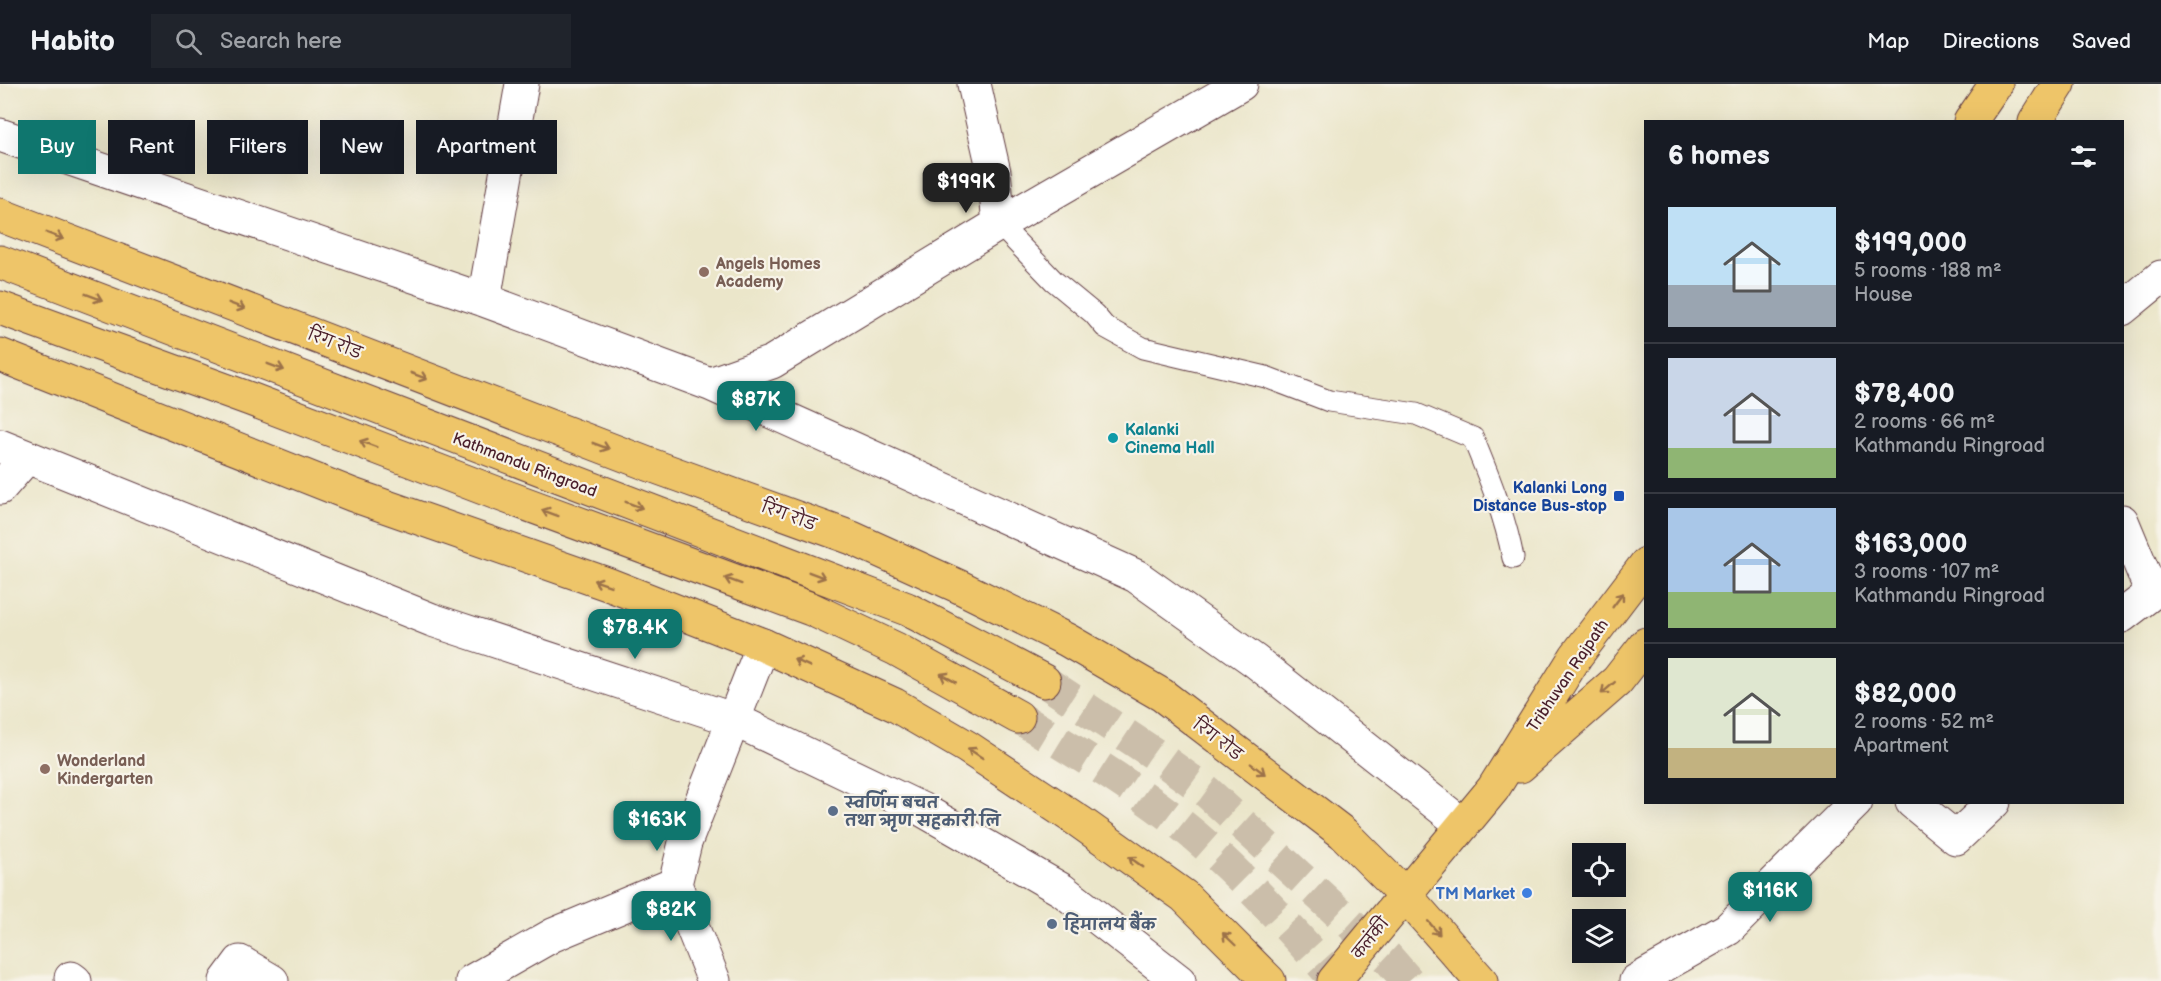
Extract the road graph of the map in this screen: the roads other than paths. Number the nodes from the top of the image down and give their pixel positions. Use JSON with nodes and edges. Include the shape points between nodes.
{"nodes":[{"id":1,"x":522,"y":84,"type":"edge"},
{"id":2,"x":974,"y":84,"type":"edge"},
{"id":3,"x":1241,"y":84,"type":"edge"},
{"id":4,"x":1996,"y":84,"type":"edge"},
{"id":5,"x":2059,"y":84,"type":"edge"},
{"id":6,"x":1971,"y":120,"type":"edge"},
{"id":7,"x":2036,"y":120,"type":"edge"},
{"id":8,"x":0,"y":135,"type":"edge"},
{"id":9,"x":0,"y":215,"type":"edge"},
{"id":10,"x":999,"y":224,"type":"junction"},
{"id":11,"x":0,"y":261,"type":"edge"},
{"id":12,"x":2161,"y":277,"type":"edge"},
{"id":13,"x":484,"y":300,"type":"junction"},
{"id":14,"x":2124,"y":307,"type":"edge"},
{"id":15,"x":0,"y":308,"type":"edge"},
{"id":16,"x":0,"y":355,"type":"edge"},
{"id":17,"x":710,"y":384,"type":"junction"},
{"id":18,"x":14,"y":452,"type":"edge"},
{"id":19,"x":0,"y":488,"type":"edge"},
{"id":20,"x":2124,"y":526,"type":"edge"},
{"id":21,"x":1513,"y":558,"type":"dead end"},
{"id":22,"x":1644,"y":567,"type":"edge"},
{"id":23,"x":2124,"y":614,"type":"edge"},
{"id":24,"x":763,"y":645,"type":"junction"},
{"id":25,"x":1644,"y":647,"type":"edge"},
{"id":26,"x":1044,"y":681,"type":"tunnel mouth"},
{"id":27,"x":1018,"y":717,"type":"tunnel mouth"},
{"id":28,"x":735,"y":720,"type":"junction"},
{"id":29,"x":1494,"y":789,"type":"junction"},
{"id":30,"x":1854,"y":804,"type":"edge"},
{"id":31,"x":1914,"y":804,"type":"edge"},
{"id":32,"x":1992,"y":804,"type":"edge"},
{"id":33,"x":1463,"y":825,"type":"junction"},
{"id":34,"x":675,"y":884,"type":"junction"},
{"id":35,"x":1405,"y":895,"type":"junction"},
{"id":36,"x":226,"y":981,"type":"edge"},
{"id":37,"x":272,"y":981,"type":"edge"},
{"id":38,"x":472,"y":981,"type":"edge"},
{"id":39,"x":714,"y":981,"type":"edge"},
{"id":40,"x":1179,"y":981,"type":"edge"},
{"id":41,"x":1269,"y":981,"type":"edge"},
{"id":42,"x":1334,"y":981,"type":"edge"},
{"id":43,"x":1481,"y":981,"type":"edge"},
{"id":44,"x":1636,"y":981,"type":"edge"}],
"edges":[{"from":1,"to":13,"type":"street"},
{"from":2,"to":10,"type":"street","via":[[994,172]]},
{"from":3,"to":10,"type":"street"},
{"from":4,"to":6,"type":"main road"},
{"from":5,"to":7,"type":"main road"},
{"from":8,"to":13,"type":"street"},
{"from":9,"to":35,"type":"main road","name":"रिंग रोड","one_way":true,"via":[[852,538],[960,587],[1067,640],[1162,696],[1343,833]]},
{"from":10,"to":17,"type":"street","via":[[772,362]]},
{"from":10,"to":21,"type":"lane","via":[[1105,327],[1143,348],[1266,376],[1329,401],[1416,414],[1473,438],[1505,524]]},
{"from":11,"to":26,"type":"main road","name":"Kathmandu Ringroad","one_way":true,"via":[[907,609]]},
{"from":12,"to":14,"type":"street"},
{"from":13,"to":17,"type":"street"},
{"from":27,"to":15,"type":"main road","one_way":true,"via":[[896,649],[811,609]]},
{"from":24,"to":16,"type":"main road","one_way":true,"via":[[610,585],[353,495]]},
{"from":17,"to":33,"type":"street","via":[[1137,576],[1255,661]]},
{"from":18,"to":19,"type":"street"},
{"from":18,"to":28,"type":"street","via":[[432,620]]},
{"from":20,"to":23,"type":"street","via":[[2152,593]]},
{"from":29,"to":22,"type":"main road","name":"Tribhuvan Rajpath","one_way":true,"via":[[1576,656]]},
{"from":24,"to":28,"type":"street"},
{"from":41,"to":24,"type":"main road","one_way":true,"via":[[1184,896],[1071,816],[895,705]]},
{"from":25,"to":29,"type":"main road","name":"Tribhuvan Rajpath","one_way":true,"via":[[1617,681]]},
{"from":28,"to":34,"type":"street","via":[[685,843]]},
{"from":28,"to":40,"type":"street","via":[[921,809],[1062,890]]},
{"from":29,"to":33,"type":"main road","name":"Tribhuvan Rajpath"},
{"from":30,"to":44,"type":"street","via":[[1728,928]]},
{"from":31,"to":32,"type":"street","via":[[1956,838]]},
{"from":33,"to":35,"type":"main road","name":"Tribhuvan Rajpath"},
{"from":34,"to":38,"type":"street","via":[[553,935]]},
{"from":34,"to":39,"type":"street"},
{"from":35,"to":42,"type":"main road","name":"कलंकी"},
{"from":35,"to":43,"type":"main road","name":"रिंग रोड","one_way":true},
{"from":36,"to":37,"type":"street","via":[[240,962]]}]}
